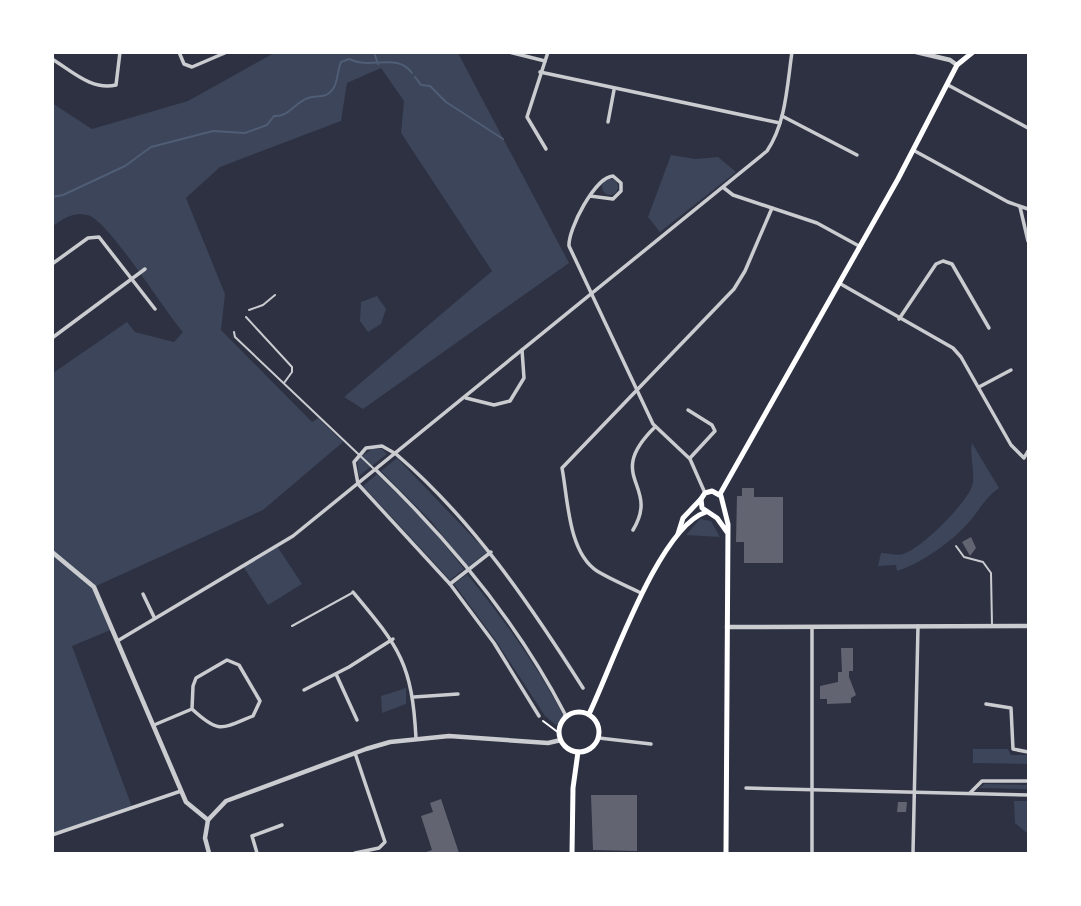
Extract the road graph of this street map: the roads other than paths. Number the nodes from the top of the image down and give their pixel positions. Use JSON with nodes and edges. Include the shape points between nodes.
{"nodes":[{"id":1,"x":120,"y":52,"type":"edge"},
{"id":2,"x":179,"y":52,"type":"edge"},
{"id":3,"x":227,"y":52,"type":"edge"},
{"id":4,"x":509,"y":52,"type":"edge"},
{"id":5,"x":548,"y":52,"type":"edge"},
{"id":6,"x":792,"y":52,"type":"edge"},
{"id":7,"x":916,"y":52,"type":"edge"},
{"id":8,"x":973,"y":52,"type":"edge"},
{"id":9,"x":52,"y":59,"type":"edge"},
{"id":10,"x":545,"y":61,"type":"junction"},
{"id":11,"x":957,"y":65,"type":"junction"},
{"id":12,"x":540,"y":72,"type":"junction"},
{"id":13,"x":948,"y":85,"type":"junction"},
{"id":14,"x":615,"y":89,"type":"junction"},
{"id":15,"x":782,"y":116,"type":"junction"},
{"id":16,"x":608,"y":122,"type":"dead end"},
{"id":17,"x":780,"y":123,"type":"junction"},
{"id":18,"x":1028,"y":128,"type":"edge"},
{"id":19,"x":546,"y":149,"type":"dead end"},
{"id":20,"x":913,"y":150,"type":"junction"},
{"id":21,"x":858,"y":155,"type":"dead end"},
{"id":22,"x":724,"y":188,"type":"junction"},
{"id":23,"x":590,"y":196,"type":"junction"},
{"id":24,"x":1020,"y":207,"type":"junction"},
{"id":25,"x":772,"y":208,"type":"junction"},
{"id":26,"x":1028,"y":209,"type":"edge"},
{"id":27,"x":1028,"y":241,"type":"edge"},
{"id":28,"x":859,"y":246,"type":"junction"},
{"id":29,"x":52,"y":264,"type":"edge"},
{"id":30,"x":145,"y":269,"type":"dead end"},
{"id":31,"x":132,"y":278,"type":"junction"},
{"id":32,"x":839,"y":283,"type":"junction"},
{"id":33,"x":275,"y":295,"type":"dead end"},
{"id":34,"x":592,"y":295,"type":"junction"},
{"id":35,"x":155,"y":309,"type":"dead end"},
{"id":36,"x":249,"y":310,"type":"dead end"},
{"id":37,"x":246,"y":317,"type":"dead end"},
{"id":38,"x":900,"y":318,"type":"junction"},
{"id":39,"x":989,"y":328,"type":"dead end"},
{"id":40,"x":234,"y":332,"type":"dead end"},
{"id":41,"x":52,"y":338,"type":"edge"},
{"id":42,"x":522,"y":350,"type":"junction"},
{"id":43,"x":1011,"y":370,"type":"dead end"},
{"id":44,"x":284,"y":384,"type":"junction"},
{"id":45,"x":979,"y":387,"type":"junction"},
{"id":46,"x":636,"y":390,"type":"junction"},
{"id":47,"x":466,"y":398,"type":"junction"},
{"id":48,"x":688,"y":410,"type":"dead end"},
{"id":49,"x":655,"y":427,"type":"junction"},
{"id":50,"x":1028,"y":451,"type":"edge"},
{"id":51,"x":358,"y":454,"type":"junction"},
{"id":52,"x":396,"y":454,"type":"junction"},
{"id":53,"x":690,"y":459,"type":"junction"},
{"id":54,"x":376,"y":470,"type":"junction"},
{"id":55,"x":358,"y":484,"type":"junction"},
{"id":56,"x":720,"y":494,"type":"junction"},
{"id":57,"x":703,"y":496,"type":"junction"},
{"id":58,"x":723,"y":501,"type":"junction"},
{"id":59,"x":709,"y":513,"type":"junction"},
{"id":60,"x":633,"y":530,"type":"dead end"},
{"id":61,"x":727,"y":532,"type":"junction"},
{"id":62,"x":678,"y":534,"type":"junction"},
{"id":63,"x":956,"y":546,"type":"dead end"},
{"id":64,"x":52,"y":552,"type":"edge"},
{"id":65,"x":491,"y":552,"type":"junction"},
{"id":66,"x":467,"y":570,"type":"junction"},
{"id":67,"x":450,"y":584,"type":"junction"},
{"id":68,"x":353,"y":592,"type":"joint"},
{"id":69,"x":143,"y":594,"type":"dead end"},
{"id":70,"x":643,"y":594,"type":"junction"},
{"id":71,"x":154,"y":617,"type":"junction"},
{"id":72,"x":292,"y":626,"type":"dead end"},
{"id":73,"x":918,"y":626,"type":"junction"},
{"id":74,"x":992,"y":626,"type":"junction"},
{"id":75,"x":1028,"y":626,"type":"edge"},
{"id":76,"x":727,"y":627,"type":"junction"},
{"id":77,"x":812,"y":627,"type":"junction"},
{"id":78,"x":393,"y":639,"type":"junction"},
{"id":79,"x":119,"y":640,"type":"junction"},
{"id":80,"x":336,"y":673,"type":"junction"},
{"id":81,"x":583,"y":688,"type":"dead end"},
{"id":82,"x":304,"y":690,"type":"dead end"},
{"id":83,"x":458,"y":694,"type":"dead end"},
{"id":84,"x":414,"y":697,"type":"junction"},
{"id":85,"x":986,"y":704,"type":"dead end"},
{"id":86,"x":192,"y":709,"type":"junction"},
{"id":87,"x":589,"y":714,"type":"junction"},
{"id":88,"x":539,"y":716,"type":"road end"},
{"id":89,"x":564,"y":719,"type":"junction"},
{"id":90,"x":357,"y":720,"type":"dead end"},
{"id":91,"x":154,"y":725,"type":"junction"},
{"id":92,"x":560,"y":736,"type":"junction"},
{"id":93,"x":416,"y":738,"type":"junction"},
{"id":94,"x":599,"y":738,"type":"junction"},
{"id":95,"x":651,"y":744,"type":"dead end"},
{"id":96,"x":578,"y":752,"type":"junction"},
{"id":97,"x":1028,"y":752,"type":"edge"},
{"id":98,"x":355,"y":753,"type":"junction"},
{"id":99,"x":1028,"y":781,"type":"edge"},
{"id":100,"x":746,"y":788,"type":"dead end"},
{"id":101,"x":811,"y":790,"type":"junction"},
{"id":102,"x":181,"y":791,"type":"junction"},
{"id":103,"x":914,"y":791,"type":"junction"},
{"id":104,"x":970,"y":793,"type":"junction"},
{"id":105,"x":1028,"y":795,"type":"edge"},
{"id":106,"x":208,"y":820,"type":"junction"},
{"id":107,"x":282,"y":825,"type":"dead end"},
{"id":108,"x":52,"y":835,"type":"edge"},
{"id":109,"x":209,"y":853,"type":"edge"},
{"id":110,"x":257,"y":853,"type":"edge"},
{"id":111,"x":355,"y":853,"type":"edge"},
{"id":112,"x":572,"y":853,"type":"edge"},
{"id":113,"x":726,"y":853,"type":"edge"},
{"id":114,"x":812,"y":853,"type":"edge"},
{"id":115,"x":912,"y":853,"type":"edge"}],
"edges":[{"from":1,"to":9,"type":"street","via":[[116,85],[108,87],[98,87]]},
{"from":2,"to":3,"type":"street","via":[[184,64],[192,67]]},
{"from":4,"to":10,"type":"street"},
{"from":5,"to":10,"type":"street"},
{"from":6,"to":15,"type":"street"},
{"from":7,"to":11,"type":"street"},
{"from":8,"to":11,"type":"main road"},
{"from":10,"to":12,"type":"street"},
{"from":11,"to":13,"type":"main road"},
{"from":12,"to":14,"type":"street"},
{"from":12,"to":19,"type":"street","via":[[527,117]]},
{"from":13,"to":18,"type":"street"},
{"from":13,"to":20,"type":"main road"},
{"from":14,"to":16,"type":"street"},
{"from":14,"to":17,"type":"street"},
{"from":15,"to":17,"type":"street"},
{"from":15,"to":21,"type":"street"},
{"from":17,"to":22,"type":"street","via":[[767,151]]},
{"from":20,"to":24,"type":"street"},
{"from":20,"to":28,"type":"main road"},
{"from":22,"to":25,"type":"street"},
{"from":22,"to":34,"type":"street"},
{"from":23,"to":23,"type":"street","via":[[613,198],[621,191],[621,183],[607,176]]},
{"from":23,"to":34,"type":"street","via":[[568,240]]},
{"from":24,"to":26,"type":"street"},
{"from":24,"to":27,"type":"street"},
{"from":25,"to":28,"type":"street","via":[[817,223]]},
{"from":25,"to":46,"type":"street","via":[[739,282]]},
{"from":28,"to":32,"type":"main road"},
{"from":29,"to":31,"type":"street","via":[[88,237],[99,237]]},
{"from":30,"to":31,"type":"street"},
{"from":31,"to":35,"type":"street"},
{"from":31,"to":41,"type":"street"},
{"from":32,"to":38,"type":"street"},
{"from":32,"to":56,"type":"main road"},
{"from":33,"to":36,"type":"lane"},
{"from":34,"to":42,"type":"street"},
{"from":34,"to":46,"type":"street"},
{"from":37,"to":44,"type":"lane","via":[[292,368]]},
{"from":38,"to":39,"type":"street","via":[[936,264],[943,261],[952,264]]},
{"from":38,"to":45,"type":"street","via":[[953,348]]},
{"from":40,"to":44,"type":"lane"},
{"from":42,"to":47,"type":"street"},
{"from":42,"to":47,"type":"street","via":[[524,378],[510,401],[494,405]]},
{"from":43,"to":45,"type":"street"},
{"from":44,"to":51,"type":"lane"},
{"from":45,"to":50,"type":"street","via":[[1011,446],[1024,458]]},
{"from":46,"to":49,"type":"street"},
{"from":46,"to":70,"type":"street","via":[[562,468],[578,548],[585,561]]},
{"from":47,"to":52,"type":"street"},
{"from":48,"to":53,"type":"street","via":[[712,425],[715,432]]},
{"from":49,"to":53,"type":"street"},
{"from":49,"to":60,"type":"street","via":[[635,451],[631,469],[643,503],[642,516]]},
{"from":51,"to":52,"type":"street","via":[[374,446]]},
{"from":51,"to":54,"type":"lane"},
{"from":51,"to":55,"type":"street","via":[[353,468]]},
{"from":52,"to":54,"type":"street"},
{"from":52,"to":65,"type":"street"},
{"from":53,"to":57,"type":"street"},
{"from":54,"to":55,"type":"street"},
{"from":54,"to":66,"type":"street","via":[[430,523]]},
{"from":55,"to":67,"type":"street"},
{"from":55,"to":71,"type":"street","via":[[293,536]]},
{"from":56,"to":57,"type":"main road","via":[[712,491]]},
{"from":56,"to":58,"type":"main road"},
{"from":57,"to":59,"type":"main road","via":[[702,508]]},
{"from":57,"to":62,"type":"main road","via":[[684,518]]},
{"from":58,"to":59,"type":"main road","via":[[719,511]]},
{"from":58,"to":61,"type":"main road"},
{"from":59,"to":61,"type":"main road"},
{"from":59,"to":62,"type":"main road","via":[[689,521]]},
{"from":61,"to":76,"type":"main road"},
{"from":62,"to":70,"type":"main road"},
{"from":63,"to":74,"type":"lane","via":[[964,557],[983,562],[991,573]]},
{"from":64,"to":79,"type":"street","via":[[90,581]]},
{"from":65,"to":66,"type":"street"},
{"from":65,"to":81,"type":"street"},
{"from":66,"to":67,"type":"street"},
{"from":66,"to":89,"type":"street","via":[[547,678]]},
{"from":67,"to":88,"type":"street"},
{"from":68,"to":72,"type":"lane"},
{"from":68,"to":78,"type":"street"},
{"from":69,"to":71,"type":"street"},
{"from":70,"to":87,"type":"main road"},
{"from":71,"to":79,"type":"street"},
{"from":73,"to":74,"type":"street"},
{"from":73,"to":77,"type":"street"},
{"from":73,"to":103,"type":"street"},
{"from":74,"to":75,"type":"street"},
{"from":76,"to":77,"type":"street"},
{"from":76,"to":113,"type":"main road"},
{"from":77,"to":101,"type":"street"},
{"from":78,"to":80,"type":"street"},
{"from":78,"to":84,"type":"street"},
{"from":79,"to":91,"type":"street"},
{"from":80,"to":82,"type":"street"},
{"from":80,"to":90,"type":"street"},
{"from":83,"to":84,"type":"street"},
{"from":84,"to":93,"type":"street"},
{"from":85,"to":97,"type":"street","via":[[1011,708],[1013,749]]},
{"from":86,"to":86,"type":"street","via":[[221,729],[253,716],[260,701],[239,665],[227,660],[197,678]]},
{"from":86,"to":91,"type":"street"},
{"from":87,"to":89,"type":"main road","via":[[575,712]]},
{"from":87,"to":94,"type":"main road","via":[[598,723]]},
{"from":89,"to":92,"type":"main road"},
{"from":91,"to":102,"type":"street"},
{"from":92,"to":93,"type":"street","via":[[548,743]]},
{"from":92,"to":96,"type":"main road"},
{"from":93,"to":98,"type":"street"},
{"from":94,"to":95,"type":"street"},
{"from":94,"to":96,"type":"main road","via":[[594,746]]},
{"from":96,"to":112,"type":"main road"},
{"from":98,"to":106,"type":"street","via":[[226,801]]},
{"from":98,"to":111,"type":"street","via":[[382,830],[383,846]]},
{"from":99,"to":104,"type":"street","via":[[982,781]]},
{"from":100,"to":101,"type":"street"},
{"from":101,"to":103,"type":"street"},
{"from":101,"to":114,"type":"street"},
{"from":102,"to":106,"type":"street","via":[[191,808]]},
{"from":102,"to":108,"type":"street"},
{"from":103,"to":104,"type":"street"},
{"from":103,"to":115,"type":"street"},
{"from":104,"to":105,"type":"street"},
{"from":106,"to":109,"type":"street","via":[[205,838]]},
{"from":107,"to":110,"type":"street","via":[[252,836]]}]}
